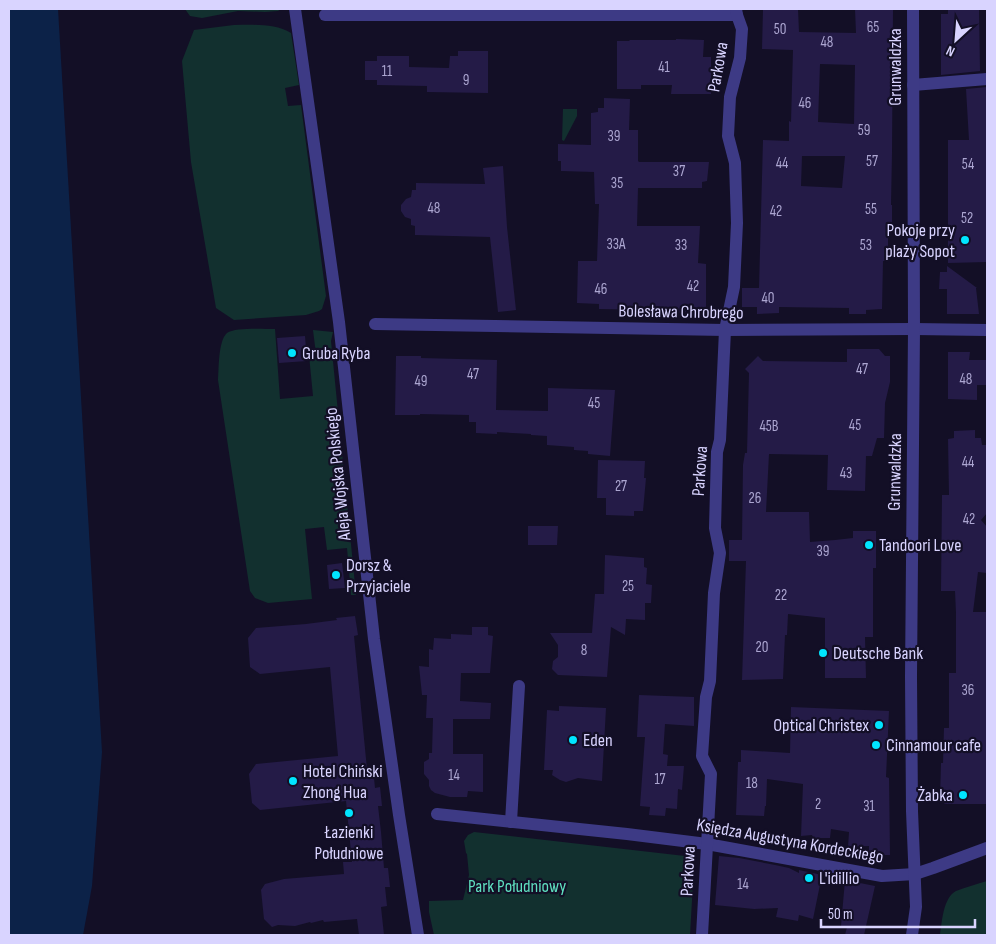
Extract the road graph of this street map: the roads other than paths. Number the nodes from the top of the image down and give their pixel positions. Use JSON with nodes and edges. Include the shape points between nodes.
{"nodes":[{"id":1,"x":295,"y":9,"type":"edge"},
{"id":2,"x":913,"y":9,"type":"edge"},
{"id":3,"x":736,"y":12,"type":"edge"},
{"id":4,"x":325,"y":15,"type":"dead end"},
{"id":5,"x":987,"y":79,"type":"edge"},
{"id":6,"x":913,"y":85,"type":"junction"},
{"id":7,"x":375,"y":324,"type":"dead end"},
{"id":8,"x":914,"y":329,"type":"junction"},
{"id":9,"x":725,"y":330,"type":"junction"},
{"id":10,"x":987,"y":330,"type":"edge"},
{"id":11,"x":519,"y":686,"type":"dead end"},
{"id":12,"x":437,"y":814,"type":"dead end"},
{"id":13,"x":511,"y":822,"type":"junction"},
{"id":14,"x":707,"y":844,"type":"junction"},
{"id":15,"x":987,"y":848,"type":"edge"},
{"id":16,"x":915,"y":874,"type":"junction"},
{"id":17,"x":418,"y":935,"type":"edge"},
{"id":18,"x":702,"y":935,"type":"edge"},
{"id":19,"x":912,"y":935,"type":"edge"}],
"edges":[{"from":1,"to":17,"type":"street","name":"Aleja Wojska Polskiego","via":[[339,322],[374,639]]},
{"from":2,"to":6,"type":"street","name":"Grunwaldzka"},
{"from":3,"to":4,"type":"street"},
{"from":3,"to":9,"type":"street","name":"Parkowa","via":[[742,29],[740,58],[730,97],[728,136],[735,163],[737,223],[734,286]]},
{"from":5,"to":6,"type":"street"},
{"from":6,"to":8,"type":"street","name":"Grunwaldzka"},
{"from":7,"to":9,"type":"street","name":"Bolesława Chrobrego"},
{"from":8,"to":9,"type":"street","name":"Bolesława Chrobrego"},
{"from":8,"to":10,"type":"street","name":"Bolesława Chrobrego"},
{"from":8,"to":16,"type":"street","name":"Grunwaldzka","via":[[911,686]]},
{"from":9,"to":14,"type":"street","name":"Parkowa","via":[[715,528],[720,553],[702,756],[711,774]]},
{"from":11,"to":13,"type":"street"},
{"from":12,"to":13,"type":"street","name":"Księdza Augustyna Kordeckiego"},
{"from":13,"to":14,"type":"street","name":"Księdza Augustyna Kordeckiego"},
{"from":14,"to":16,"type":"street","name":"Księdza Augustyna Kordeckiego","via":[[882,876]]},
{"from":14,"to":18,"type":"street","name":"Parkowa"},
{"from":15,"to":16,"type":"street","name":"Księdza Augustyna Kordeckiego"},
{"from":16,"to":19,"type":"street","name":"Grunwaldzka","via":[[916,907]]}]}
